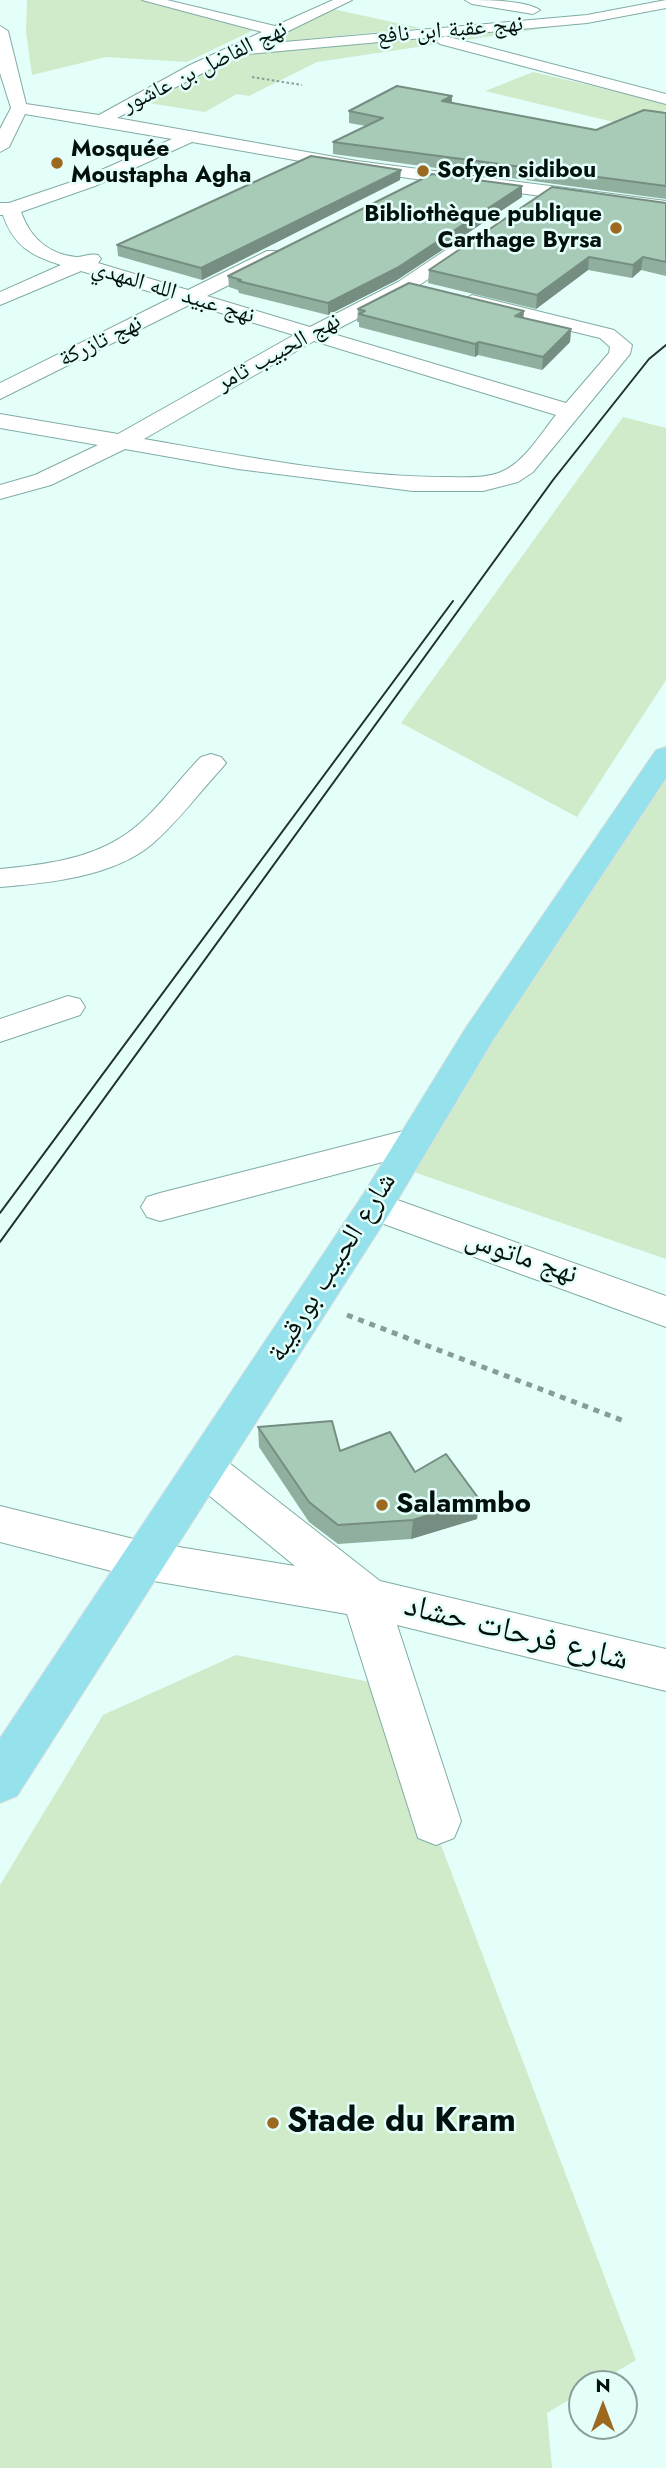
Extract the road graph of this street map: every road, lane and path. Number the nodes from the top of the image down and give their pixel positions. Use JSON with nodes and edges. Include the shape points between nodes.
{"nodes":[{"id":1,"x":149,"y":0,"type":"edge"},
{"id":2,"x":345,"y":0,"type":"edge"},
{"id":3,"x":472,"y":0,"type":"edge"},
{"id":4,"x":172,"y":2,"type":"edge"},
{"id":5,"x":666,"y":4,"type":"edge"},
{"id":6,"x":585,"y":23,"type":"junction"},
{"id":7,"x":0,"y":31,"type":"edge"},
{"id":8,"x":279,"y":32,"type":"junction"},
{"id":9,"x":423,"y":34,"type":"junction"},
{"id":10,"x":468,"y":47,"type":"junction"},
{"id":11,"x":232,"y":51,"type":"junction"},
{"id":12,"x":429,"y":52,"type":"dead end"},
{"id":13,"x":5,"y":82,"type":"edge"},
{"id":14,"x":666,"y":99,"type":"edge"},
{"id":15,"x":128,"y":105,"type":"junction"},
{"id":16,"x":19,"y":108,"type":"junction"},
{"id":17,"x":158,"y":110,"type":"dead end"},
{"id":18,"x":104,"y":119,"type":"junction"},
{"id":19,"x":188,"y":138,"type":"junction"},
{"id":20,"x":0,"y":147,"type":"edge"},
{"id":21,"x":309,"y":159,"type":"junction"},
{"id":22,"x":273,"y":175,"type":"edge"},
{"id":23,"x":426,"y":177,"type":"junction"},
{"id":24,"x":402,"y":189,"type":"edge"},
{"id":25,"x":547,"y":191,"type":"junction"},
{"id":26,"x":666,"y":206,"type":"edge"},
{"id":27,"x":5,"y":209,"type":"edge"},
{"id":28,"x":514,"y":213,"type":"edge"},
{"id":29,"x":492,"y":227,"type":"edge"},
{"id":30,"x":295,"y":244,"type":"edge"},
{"id":31,"x":104,"y":253,"type":"dead end"},
{"id":32,"x":80,"y":265,"type":"junction"},
{"id":33,"x":405,"y":286,"type":"junction"},
{"id":34,"x":0,"y":299,"type":"edge"},
{"id":35,"x":187,"y":299,"type":"junction"},
{"id":36,"x":310,"y":335,"type":"junction"},
{"id":37,"x":0,"y":392,"type":"edge"},
{"id":38,"x":571,"y":412,"type":"junction"},
{"id":39,"x":0,"y":421,"type":"edge"},
{"id":40,"x":120,"y":443,"type":"junction"},
{"id":41,"x":0,"y":492,"type":"edge"},
{"id":42,"x":666,"y":756,"type":"edge"},
{"id":43,"x":211,"y":763,"type":"dead end"},
{"id":44,"x":0,"y":878,"type":"edge"},
{"id":45,"x":68,"y":1007,"type":"dead end"},
{"id":46,"x":0,"y":1031,"type":"edge"},
{"id":47,"x":411,"y":1142,"type":"junction"},
{"id":48,"x":375,"y":1206,"type":"junction"},
{"id":49,"x":160,"y":1208,"type":"dead end"},
{"id":50,"x":313,"y":1302,"type":"junction"},
{"id":51,"x":666,"y":1312,"type":"edge"},
{"id":52,"x":624,"y":1421,"type":"dead end"},
{"id":53,"x":204,"y":1467,"type":"junction"},
{"id":54,"x":0,"y":1524,"type":"edge"},
{"id":55,"x":142,"y":1560,"type":"junction"},
{"id":56,"x":365,"y":1597,"type":"junction"},
{"id":57,"x":666,"y":1670,"type":"edge"},
{"id":58,"x":0,"y":1780,"type":"edge"},
{"id":59,"x":436,"y":1821,"type":"dead end"}],
"edges":[{"from":1,"to":4,"type":"street"},
{"from":2,"to":8,"type":"street","name":"نهج الفاضل بن عاشور"},
{"from":3,"to":6,"type":"street"},
{"from":4,"to":8,"type":"street"},
{"from":5,"to":6,"type":"street","name":"نهج عقبة ابن نافع"},
{"from":6,"to":9,"type":"street","name":"نهج عقبة ابن نافع"},
{"from":6,"to":10,"type":"street"},
{"from":7,"to":13,"type":"street"},
{"from":8,"to":11,"type":"street","name":"نهج الفاضل بن عاشور"},
{"from":9,"to":10,"type":"street"},
{"from":9,"to":11,"type":"street","name":"نهج عقبة ابن نافع"},
{"from":10,"to":12,"type":"street"},
{"from":10,"to":14,"type":"street"},
{"from":11,"to":15,"type":"street","name":"نهج الفاضل بن عاشور"},
{"from":13,"to":16,"type":"street"},
{"from":15,"to":17,"type":"street"},
{"from":15,"to":18,"type":"street","name":"نهج الفاضل بن عاشور"},
{"from":16,"to":18,"type":"street"},
{"from":16,"to":20,"type":"street"},
{"from":18,"to":19,"type":"street"},
{"from":19,"to":21,"type":"street"},
{"from":19,"to":27,"type":"street","via":[[89,182]]},
{"from":21,"to":22,"type":"street"},
{"from":21,"to":23,"type":"street"},
{"from":23,"to":24,"type":"street"},
{"from":23,"to":25,"type":"street"},
{"from":25,"to":26,"type":"street"},
{"from":25,"to":28,"type":"street"},
{"from":27,"to":32,"type":"street","name":"نهج عبيد الله المهدي","via":[[29,246]]},
{"from":29,"to":33,"type":"street","name":"نهج الحبيب ثامر"},
{"from":30,"to":35,"type":"street","name":"نهج تازركة"},
{"from":31,"to":32,"type":"street"},
{"from":32,"to":34,"type":"street"},
{"from":32,"to":35,"type":"street","name":"نهج عبيد الله المهدي"},
{"from":33,"to":36,"type":"street","name":"نهج الحبيب ثامر"},
{"from":33,"to":38,"type":"street","via":[[616,338],[621,345],[619,354]]},
{"from":35,"to":36,"type":"street","name":"نهج عبيد الله المهدي"},
{"from":35,"to":37,"type":"street","name":"نهج تازركة"},
{"from":36,"to":38,"type":"street","name":"نهج عبيد الله المهدي"},
{"from":36,"to":40,"type":"street","name":"نهج الحبيب ثامر"},
{"from":38,"to":40,"type":"street","via":[[518,473],[469,485],[326,475]]},
{"from":39,"to":40,"type":"street"},
{"from":40,"to":41,"type":"street","name":"نهج الحبيب ثامر","via":[[43,480]]},
{"from":42,"to":47,"type":"main road","name":"شارع الحبيب بورقيبة"},
{"from":43,"to":44,"type":"street","via":[[133,844],[81,866]]},
{"from":45,"to":46,"type":"street"},
{"from":47,"to":48,"type":"main road","name":"شارع الحبيب بورقيبة"},
{"from":47,"to":49,"type":"street"},
{"from":48,"to":50,"type":"main road","name":"شارع الحبيب بورقيبة"},
{"from":48,"to":51,"type":"street","name":"نهج ماتوس"},
{"from":50,"to":52,"type":"path"},
{"from":50,"to":53,"type":"main road","name":"شارع الحبيب بورقيبة"},
{"from":53,"to":55,"type":"main road","name":"شارع الحبيب بورقيبة"},
{"from":53,"to":56,"type":"street","name":"شارع فرحات حشاد"},
{"from":54,"to":55,"type":"street","name":"شارع فرحات حشاد"},
{"from":55,"to":56,"type":"street","name":"شارع فرحات حشاد"},
{"from":55,"to":58,"type":"main road","name":"شارع الحبيب بورقيبة"},
{"from":56,"to":57,"type":"street","name":"شارع فرحات حشاد"},
{"from":56,"to":59,"type":"street"}]}
